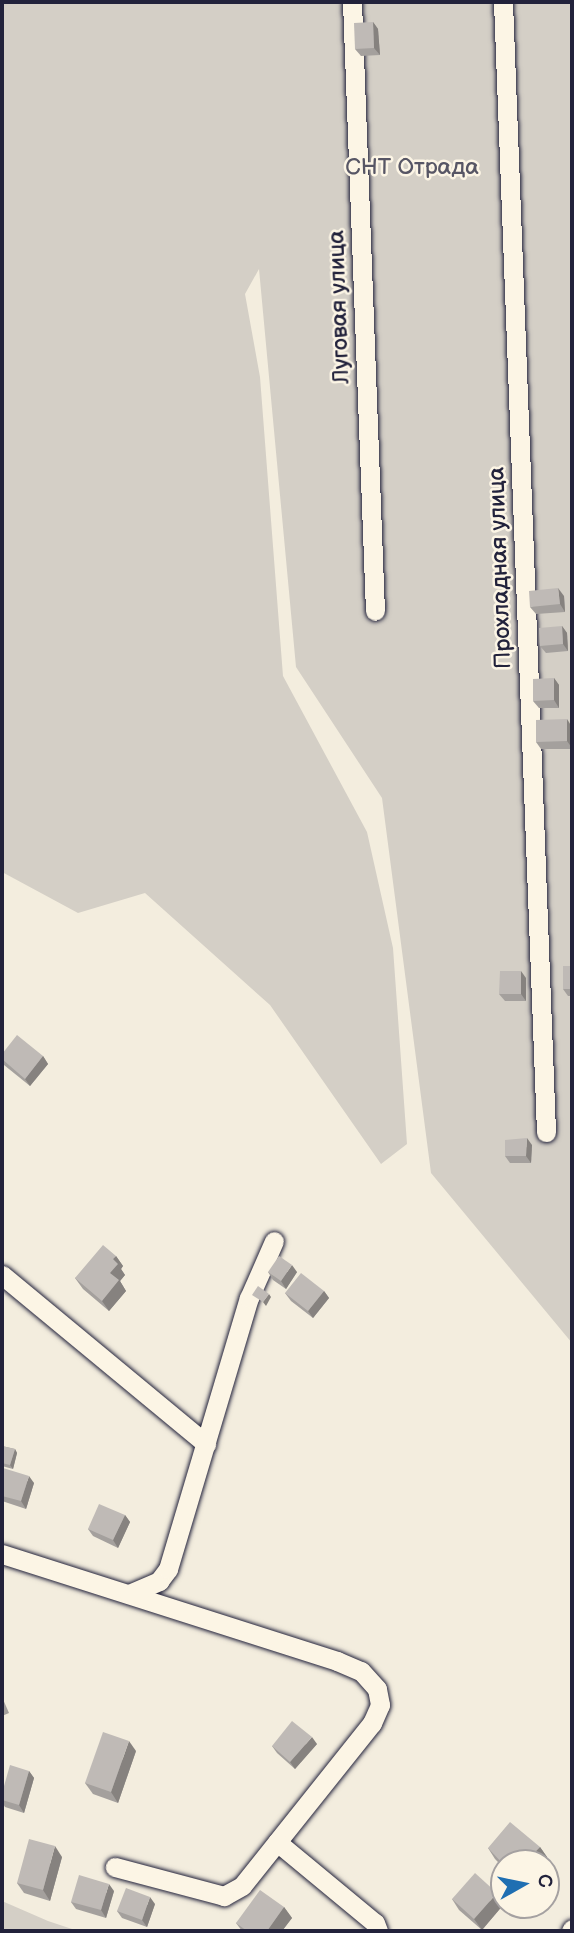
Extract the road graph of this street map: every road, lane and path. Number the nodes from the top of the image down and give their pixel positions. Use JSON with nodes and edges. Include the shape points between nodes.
{"nodes":[{"id":1,"x":352,"y":2,"type":"edge"},
{"id":2,"x":503,"y":2,"type":"edge"},
{"id":3,"x":375,"y":611,"type":"dead end"},
{"id":4,"x":545,"y":1132,"type":"dead end"},
{"id":5,"x":274,"y":1241,"type":"dead end"},
{"id":6,"x":2,"y":1275,"type":"edge"},
{"id":7,"x":206,"y":1444,"type":"junction"},
{"id":8,"x":2,"y":1554,"type":"edge"},
{"id":9,"x":129,"y":1594,"type":"junction"},
{"id":10,"x":277,"y":1842,"type":"junction"},
{"id":11,"x":115,"y":1867,"type":"dead end"},
{"id":12,"x":378,"y":1931,"type":"edge"}],
"edges":[{"from":1,"to":3,"type":"street","name":"Луговая улица"},
{"from":2,"to":4,"type":"street","name":"Прохладная улица"},
{"from":5,"to":7,"type":"street","via":[[249,1298]]},
{"from":6,"to":7,"type":"street"},
{"from":7,"to":9,"type":"street","via":[[168,1569],[159,1581]]},
{"from":8,"to":9,"type":"street"},
{"from":9,"to":10,"type":"street","via":[[338,1661],[361,1671],[377,1689],[380,1704],[372,1723]]},
{"from":10,"to":11,"type":"street","via":[[242,1886],[224,1896]]},
{"from":10,"to":12,"type":"street","via":[[375,1923]]}]}
